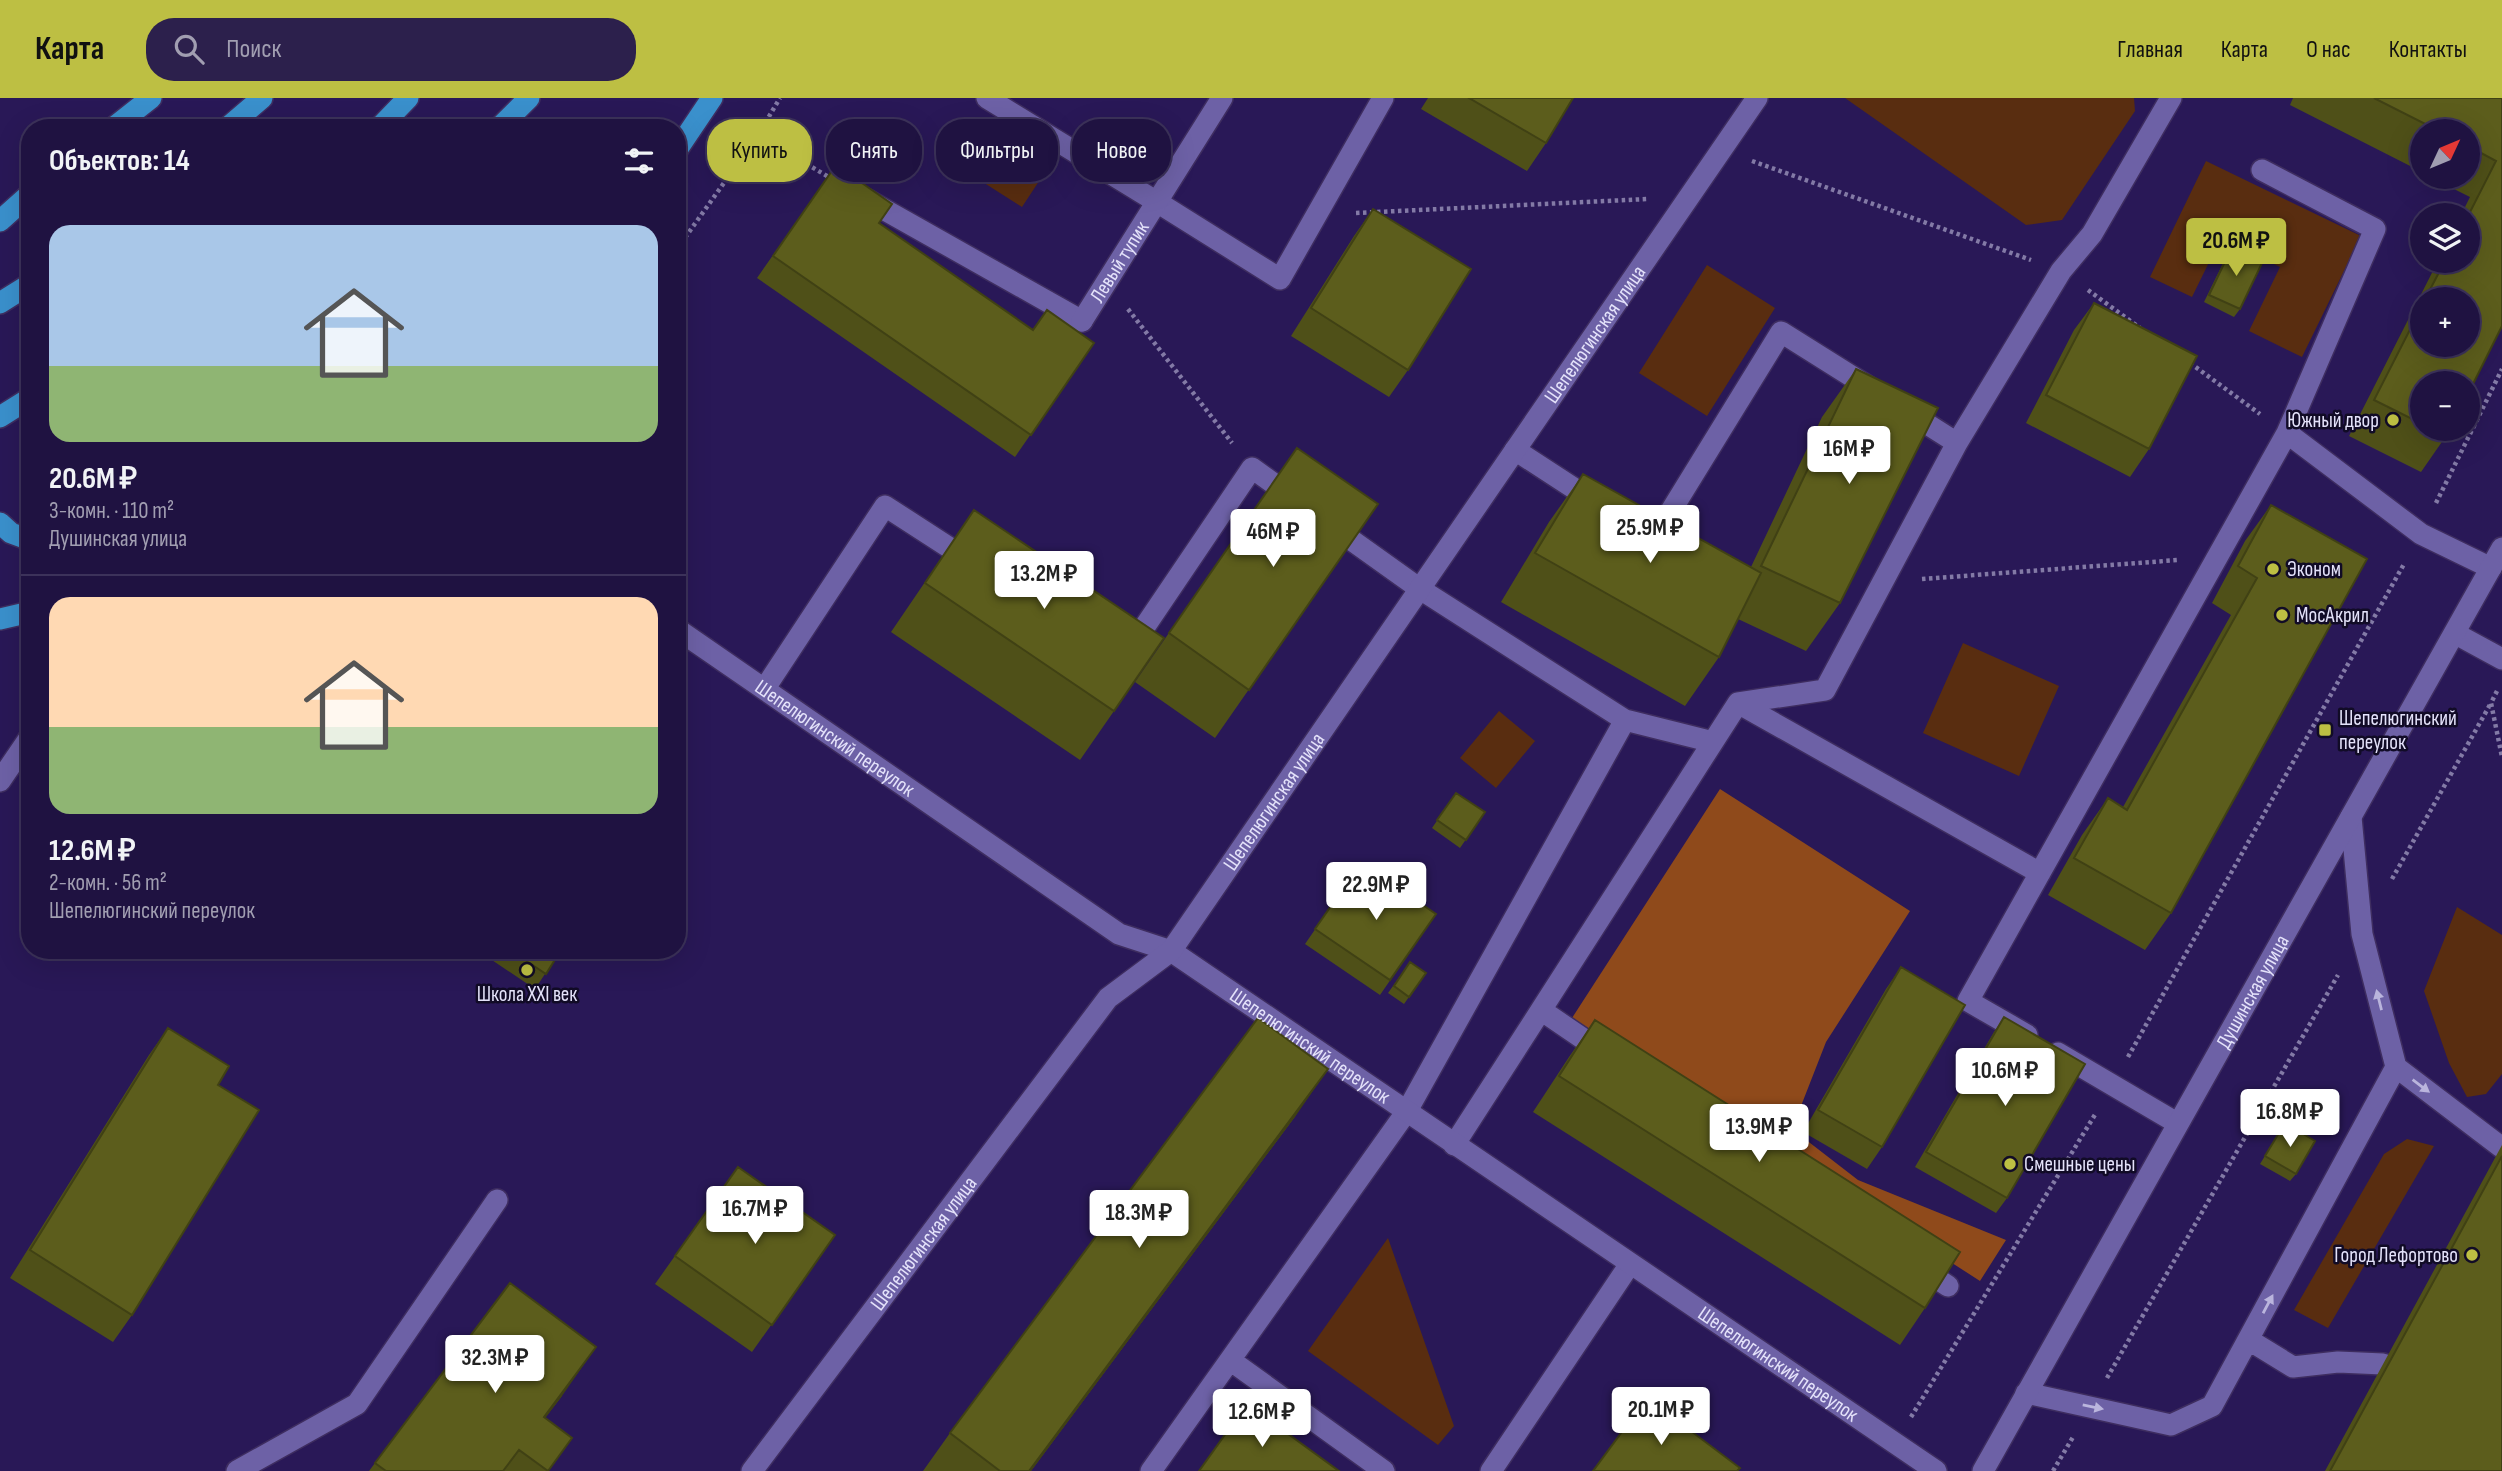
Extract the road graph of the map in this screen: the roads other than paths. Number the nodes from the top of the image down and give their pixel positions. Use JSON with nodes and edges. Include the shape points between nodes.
{"nodes":[{"id":1,"x":262,"y":98,"type":"edge"},
{"id":2,"x":408,"y":98,"type":"edge"},
{"id":3,"x":529,"y":98,"type":"edge"},
{"id":4,"x":712,"y":98,"type":"edge"},
{"id":5,"x":987,"y":98,"type":"edge"},
{"id":6,"x":1222,"y":98,"type":"edge"},
{"id":7,"x":1383,"y":98,"type":"edge"},
{"id":8,"x":1757,"y":98,"type":"edge"},
{"id":9,"x":2171,"y":98,"type":"edge"},
{"id":10,"x":150,"y":99,"type":"edge"},
{"id":11,"x":124,"y":119,"type":"edge"},
{"id":12,"x":238,"y":119,"type":"edge"},
{"id":13,"x":388,"y":119,"type":"edge"},
{"id":14,"x":508,"y":119,"type":"edge"},
{"id":15,"x":686,"y":137,"type":"edge"},
{"id":16,"x":2262,"y":170,"type":"dead end"},
{"id":17,"x":857,"y":194,"type":"edge"},
{"id":18,"x":21,"y":202,"type":"edge"},
{"id":19,"x":1157,"y":202,"type":"junction"},
{"id":20,"x":0,"y":221,"type":"edge"},
{"id":21,"x":21,"y":290,"type":"edge"},
{"id":22,"x":0,"y":303,"type":"edge"},
{"id":23,"x":21,"y":404,"type":"edge"},
{"id":24,"x":0,"y":417,"type":"edge"},
{"id":25,"x":2287,"y":433,"type":"junction"},
{"id":26,"x":1957,"y":443,"type":"junction"},
{"id":27,"x":1515,"y":450,"type":"junction"},
{"id":28,"x":1607,"y":510,"type":"edge"},
{"id":29,"x":0,"y":523,"type":"edge"},
{"id":30,"x":1630,"y":525,"type":"edge"},
{"id":31,"x":21,"y":537,"type":"edge"},
{"id":32,"x":2502,"y":548,"type":"edge"},
{"id":33,"x":2491,"y":568,"type":"junction"},
{"id":34,"x":987,"y":572,"type":"edge"},
{"id":35,"x":1420,"y":589,"type":"junction"},
{"id":36,"x":21,"y":614,"type":"edge"},
{"id":37,"x":0,"y":619,"type":"edge"},
{"id":38,"x":2456,"y":634,"type":"junction"},
{"id":39,"x":686,"y":635,"type":"edge"},
{"id":40,"x":1112,"y":652,"type":"edge"},
{"id":41,"x":2502,"y":659,"type":"edge"},
{"id":42,"x":765,"y":688,"type":"junction"},
{"id":43,"x":1738,"y":703,"type":"junction"},
{"id":44,"x":1625,"y":720,"type":"junction"},
{"id":45,"x":1713,"y":742,"type":"junction"},
{"id":46,"x":21,"y":750,"type":"edge"},
{"id":47,"x":0,"y":781,"type":"edge"},
{"id":48,"x":2351,"y":817,"type":"junction"},
{"id":49,"x":2040,"y":873,"type":"junction"},
{"id":50,"x":1171,"y":951,"type":"junction"},
{"id":51,"x":1541,"y":1010,"type":"junction"},
{"id":52,"x":1620,"y":1064,"type":"edge"},
{"id":53,"x":2396,"y":1067,"type":"junction"},
{"id":54,"x":1407,"y":1111,"type":"junction"},
{"id":55,"x":2178,"y":1123,"type":"junction"},
{"id":56,"x":1454,"y":1145,"type":"junction"},
{"id":57,"x":2501,"y":1147,"type":"edge"},
{"id":58,"x":497,"y":1200,"type":"dead end"},
{"id":59,"x":1903,"y":1255,"type":"edge"},
{"id":60,"x":1630,"y":1264,"type":"junction"},
{"id":61,"x":1948,"y":1286,"type":"edge"},
{"id":62,"x":2249,"y":1340,"type":"junction"},
{"id":63,"x":1230,"y":1360,"type":"junction"},
{"id":64,"x":2383,"y":1364,"type":"dead end"},
{"id":65,"x":2026,"y":1393,"type":"junction"},
{"id":66,"x":237,"y":1471,"type":"edge"},
{"id":67,"x":752,"y":1471,"type":"edge"},
{"id":68,"x":1151,"y":1471,"type":"edge"},
{"id":69,"x":1384,"y":1471,"type":"edge"},
{"id":70,"x":1490,"y":1471,"type":"edge"},
{"id":71,"x":1936,"y":1471,"type":"edge"},
{"id":72,"x":1983,"y":1471,"type":"edge"}],
"edges":[{"from":1,"to":12,"type":"main road"},
{"from":2,"to":13,"type":"main road"},
{"from":3,"to":14,"type":"main road"},
{"from":4,"to":15,"type":"main road"},
{"from":5,"to":19,"type":"street","name":"Левый тупик"},
{"from":6,"to":19,"type":"street","name":"Левый тупик"},
{"from":7,"to":19,"type":"street","via":[[1280,279]]},
{"from":8,"to":27,"type":"street","name":"Шепелюгинская улица"},
{"from":9,"to":26,"type":"street","via":[[2092,234],[2061,271]]},
{"from":10,"to":11,"type":"main road"},
{"from":16,"to":25,"type":"street","via":[[2375,229]]},
{"from":17,"to":19,"type":"street","name":"Левый тупик","via":[[1082,321]]},
{"from":18,"to":20,"type":"main road"},
{"from":21,"to":22,"type":"main road"},
{"from":23,"to":24,"type":"main road"},
{"from":25,"to":33,"type":"street","via":[[2421,534]]},
{"from":25,"to":49,"type":"street"},
{"from":26,"to":30,"type":"street","via":[[1781,332],[1653,540]]},
{"from":26,"to":43,"type":"street","via":[[1825,690]]},
{"from":27,"to":28,"type":"street"},
{"from":27,"to":35,"type":"street","name":"Шепелюгинская улица"},
{"from":29,"to":31,"type":"main road"},
{"from":32,"to":33,"type":"street","name":"Душинская улица"},
{"from":33,"to":38,"type":"street","name":"Душинская улица"},
{"from":34,"to":42,"type":"street","via":[[885,506]]},
{"from":35,"to":40,"type":"street","via":[[1252,468],[1123,660]]},
{"from":35,"to":44,"type":"street"},
{"from":35,"to":50,"type":"street","name":"Шепелюгинская улица"},
{"from":36,"to":37,"type":"main road"},
{"from":38,"to":41,"type":"street"},
{"from":38,"to":48,"type":"street","name":"Душинская улица"},
{"from":39,"to":42,"type":"street","name":"Шепелюгинский переулок"},
{"from":42,"to":50,"type":"street","name":"Шепелюгинский переулок","via":[[1119,934]]},
{"from":43,"to":45,"type":"street"},
{"from":43,"to":49,"type":"street"},
{"from":44,"to":45,"type":"street"},
{"from":44,"to":54,"type":"street"},
{"from":45,"to":51,"type":"street"},
{"from":46,"to":47,"type":"street"},
{"from":53,"to":48,"type":"street","one_way":true,"via":[[2362,934]]},
{"from":48,"to":55,"type":"street","name":"Душинская улица"},
{"from":49,"to":55,"type":"street","via":[[1968,1000]]},
{"from":50,"to":54,"type":"street","name":"Шепелюгинский переулок"},
{"from":50,"to":67,"type":"street","name":"Шепелюгинская улица","via":[[1108,998]]},
{"from":51,"to":52,"type":"street"},
{"from":51,"to":56,"type":"street"},
{"from":53,"to":57,"type":"street","one_way":true},
{"from":62,"to":53,"type":"street","one_way":true},
{"from":54,"to":56,"type":"street","name":"Шепелюгинский переулок"},
{"from":54,"to":63,"type":"street"},
{"from":55,"to":65,"type":"street","name":"Душинская улица"},
{"from":56,"to":60,"type":"street","name":"Шепелюгинский переулок"},
{"from":58,"to":66,"type":"street","via":[[357,1404]]},
{"from":59,"to":61,"type":"street"},
{"from":60,"to":70,"type":"street"},
{"from":60,"to":71,"type":"street","name":"Шепелюгинский переулок"},
{"from":62,"to":64,"type":"street","via":[[2293,1367],[2337,1362]]},
{"from":65,"to":62,"type":"street","one_way":true,"via":[[2171,1425],[2212,1406]]},
{"from":63,"to":68,"type":"street"},
{"from":63,"to":69,"type":"street"},
{"from":65,"to":72,"type":"street","name":"Душинская улица"}]}
